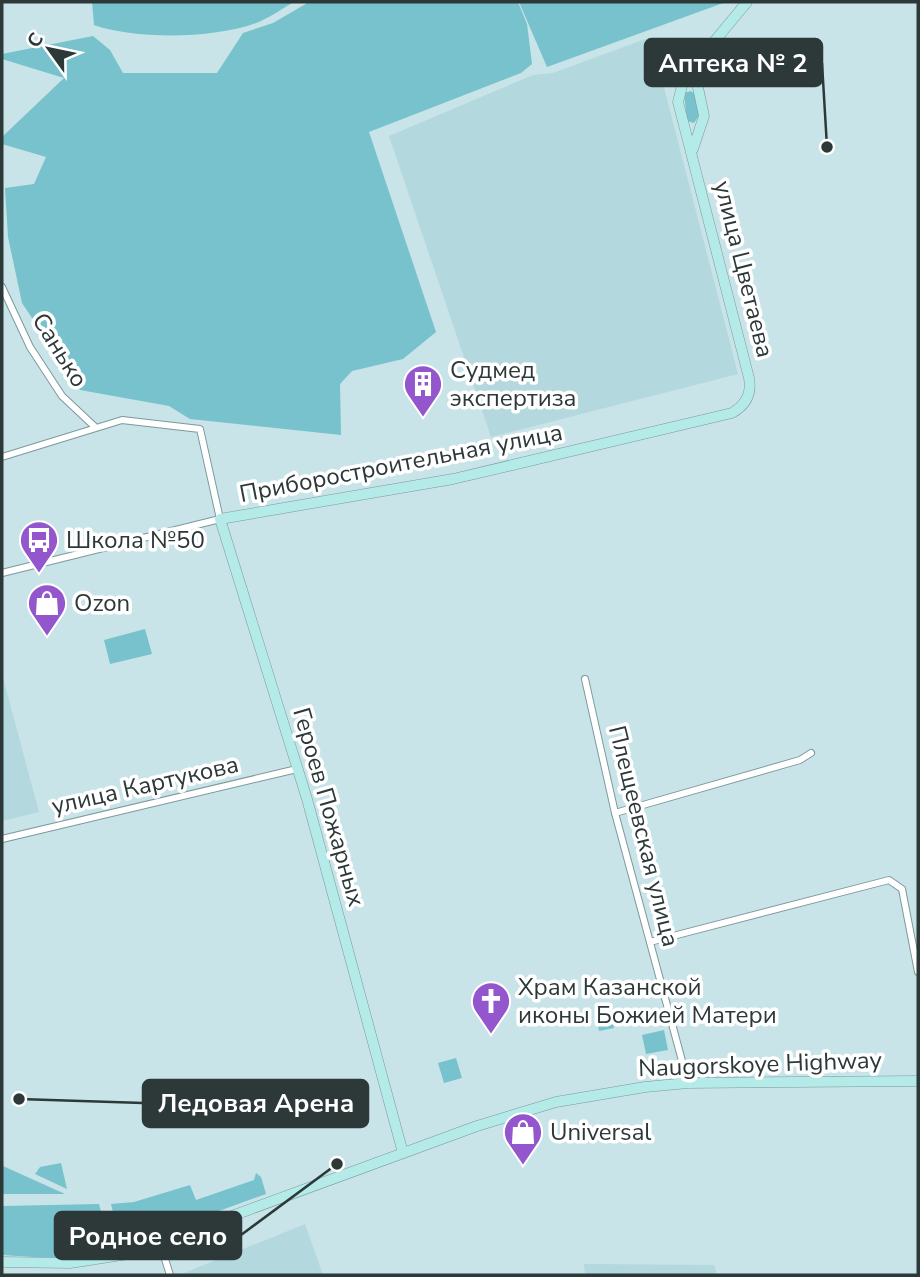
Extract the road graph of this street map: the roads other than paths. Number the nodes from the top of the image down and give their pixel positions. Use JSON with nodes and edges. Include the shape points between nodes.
{"nodes":[{"id":1,"x":747,"y":2,"type":"edge"},
{"id":2,"x":703,"y":57,"type":"junction"},
{"id":3,"x":679,"y":94,"type":"junction"},
{"id":4,"x":699,"y":94,"type":"junction"},
{"id":5,"x":702,"y":122,"type":"junction"},
{"id":6,"x":683,"y":124,"type":"junction"},
{"id":7,"x":692,"y":149,"type":"junction"},
{"id":8,"x":2,"y":287,"type":"edge"},
{"id":9,"x":747,"y":398,"type":"joint"},
{"id":10,"x":94,"y":426,"type":"junction"},
{"id":11,"x":2,"y":457,"type":"edge"},
{"id":12,"x":220,"y":519,"type":"junction"},
{"id":13,"x":2,"y":573,"type":"edge"},
{"id":14,"x":586,"y":679,"type":"dead end"},
{"id":15,"x":811,"y":752,"type":"dead end"},
{"id":16,"x":297,"y":769,"type":"junction"},
{"id":17,"x":615,"y":813,"type":"junction"},
{"id":18,"x":2,"y":839,"type":"edge"},
{"id":19,"x":650,"y":942,"type":"junction"},
{"id":20,"x":918,"y":972,"type":"edge"},
{"id":21,"x":918,"y":1081,"type":"edge"},
{"id":22,"x":688,"y":1083,"type":"junction"},
{"id":23,"x":403,"y":1153,"type":"junction"},
{"id":24,"x":160,"y":1243,"type":"junction"},
{"id":25,"x":2,"y":1262,"type":"edge"},
{"id":26,"x":170,"y":1275,"type":"edge"}],
"edges":[{"from":1,"to":2,"type":"main road"},
{"from":2,"to":3,"type":"main road","via":[[684,78]]},
{"from":2,"to":4,"type":"main road"},
{"from":3,"to":4,"type":"street","via":[[690,88]]},
{"from":3,"to":6,"type":"main road","name":"улица Цветаева"},
{"from":4,"to":5,"type":"main road"},
{"from":5,"to":6,"type":"street","via":[[693,128]]},
{"from":5,"to":7,"type":"main road"},
{"from":6,"to":7,"type":"main road","name":"улица Цветаева"},
{"from":7,"to":9,"type":"main road","name":"улица Цветаева","via":[[751,387]]},
{"from":8,"to":10,"type":"street","name":"Санько","via":[[30,347],[62,397]]},
{"from":9,"to":12,"type":"main road","name":"Приборостроительная улица","via":[[732,413],[483,473]]},
{"from":10,"to":11,"type":"street","name":"Приборостроительная улица"},
{"from":10,"to":12,"type":"street","name":"Приборостроительная улица","via":[[122,420],[200,429]]},
{"from":12,"to":13,"type":"street","name":"Приборостроительная улица"},
{"from":12,"to":16,"type":"main road","name":"Героев Пожарных"},
{"from":14,"to":17,"type":"street","name":"Плещеевская улица"},
{"from":15,"to":17,"type":"street","via":[[800,760]]},
{"from":16,"to":18,"type":"street","name":"улица Картукова"},
{"from":16,"to":23,"type":"main road","name":"Героев Пожарных"},
{"from":17,"to":19,"type":"street","name":"Плещеевская улица"},
{"from":19,"to":20,"type":"street","via":[[886,880],[902,889]]},
{"from":19,"to":22,"type":"street","name":"Плещеевская улица"},
{"from":21,"to":22,"type":"main road","name":"Naugorskoye Highway"},
{"from":22,"to":23,"type":"main road","name":"Naugorskoye Highway","via":[[533,1108]]},
{"from":23,"to":24,"type":"main road","name":"Naugorskoye Highway"},
{"from":24,"to":25,"type":"main road","name":"Naugorskoye Highway","via":[[95,1261]]},
{"from":24,"to":26,"type":"street"}]}
